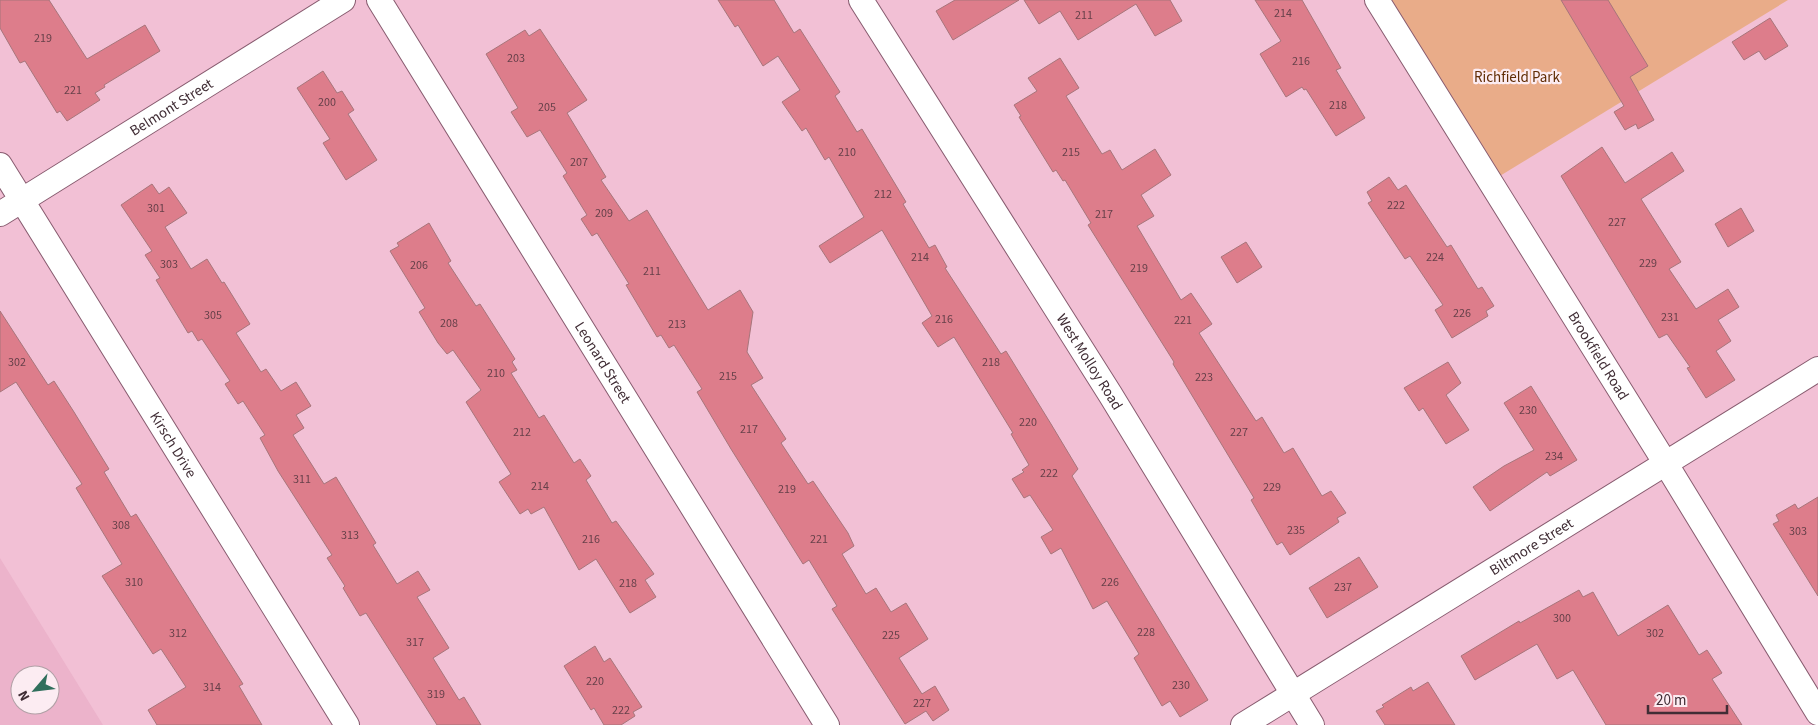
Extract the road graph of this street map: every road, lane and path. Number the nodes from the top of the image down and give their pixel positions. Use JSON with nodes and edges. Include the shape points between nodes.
{"nodes":[{"id":1,"x":343,"y":0,"type":"edge"},
{"id":2,"x":379,"y":0,"type":"edge"},
{"id":3,"x":861,"y":0,"type":"edge"},
{"id":4,"x":1377,"y":0,"type":"edge"},
{"id":5,"x":0,"y":165,"type":"edge"},
{"id":6,"x":23,"y":201,"type":"junction"},
{"id":7,"x":0,"y":214,"type":"edge"},
{"id":8,"x":1818,"y":369,"type":"edge"},
{"id":9,"x":1666,"y":464,"type":"junction"},
{"id":10,"x":1293,"y":694,"type":"junction"},
{"id":11,"x":1818,"y":713,"type":"edge"},
{"id":12,"x":347,"y":725,"type":"edge"},
{"id":13,"x":827,"y":725,"type":"edge"},
{"id":14,"x":1243,"y":725,"type":"edge"},
{"id":15,"x":1312,"y":725,"type":"edge"}],
"edges":[{"from":1,"to":6,"type":"street","name":"Belmont Street"},
{"from":2,"to":13,"type":"street","name":"Leonard Street"},
{"from":3,"to":10,"type":"street","name":"West Molloy Road","via":[[1110,394]]},
{"from":4,"to":9,"type":"street","name":"Brookfield Road"},
{"from":5,"to":6,"type":"street","name":"Kirsch Drive"},
{"from":6,"to":7,"type":"street","name":"Belmont Street"},
{"from":6,"to":12,"type":"street","name":"Kirsch Drive"},
{"from":8,"to":9,"type":"street","name":"Biltmore Street"},
{"from":9,"to":10,"type":"street","name":"Biltmore Street"},
{"from":9,"to":11,"type":"street","name":"Brookfield Road"},
{"from":10,"to":14,"type":"street","name":"Biltmore Street"},
{"from":10,"to":15,"type":"street","name":"West Molloy Road"}]}
